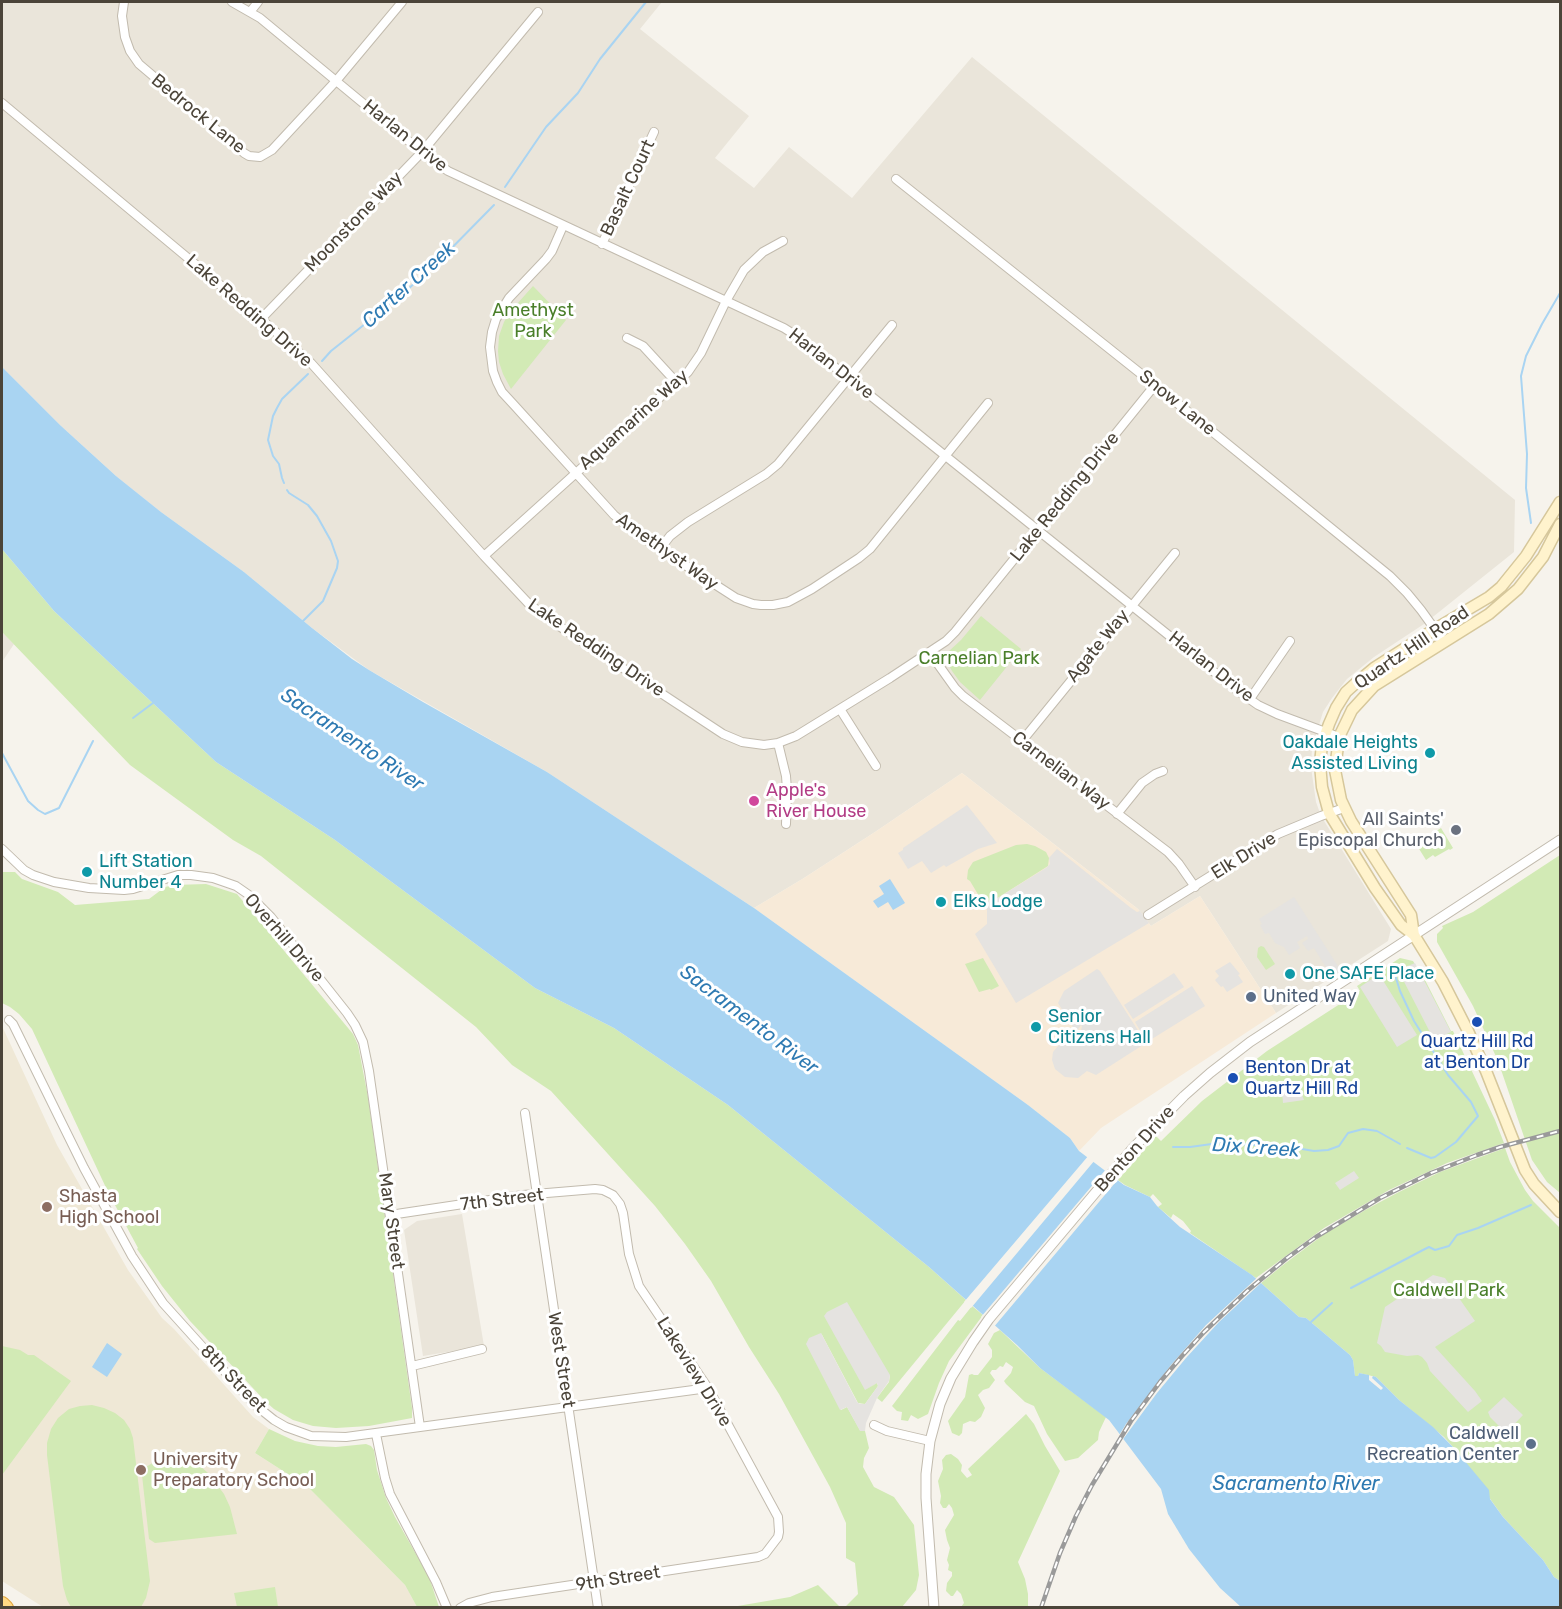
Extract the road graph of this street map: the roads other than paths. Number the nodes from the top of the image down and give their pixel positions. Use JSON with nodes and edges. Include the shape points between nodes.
{"nodes":[{"id":1,"x":124,"y":2,"type":"edge"},
{"id":2,"x":232,"y":2,"type":"edge"},
{"id":3,"x":258,"y":2,"type":"edge"},
{"id":4,"x":402,"y":2,"type":"edge"},
{"id":5,"x":250,"y":12,"type":"junction"},
{"id":6,"x":538,"y":12,"type":"dead end"},
{"id":7,"x":336,"y":81,"type":"junction"},
{"id":8,"x":2,"y":104,"type":"edge"},
{"id":9,"x":654,"y":132,"type":"dead end"},
{"id":10,"x":422,"y":153,"type":"junction"},
{"id":11,"x":896,"y":179,"type":"dead end"},
{"id":12,"x":563,"y":226,"type":"junction"},
{"id":13,"x":783,"y":241,"type":"dead end"},
{"id":14,"x":602,"y":244,"type":"junction"},
{"id":15,"x":726,"y":301,"type":"junction"},
{"id":16,"x":261,"y":319,"type":"junction"},
{"id":17,"x":891,"y":325,"type":"dead end"},
{"id":18,"x":627,"y":338,"type":"dead end"},
{"id":19,"x":849,"y":377,"type":"junction"},
{"id":20,"x":677,"y":383,"type":"junction"},
{"id":21,"x":1155,"y":385,"type":"junction"},
{"id":22,"x":988,"y":402,"type":"dead end"},
{"id":23,"x":946,"y":455,"type":"junction"},
{"id":24,"x":576,"y":473,"type":"junction"},
{"id":25,"x":1560,"y":502,"type":"edge"},
{"id":26,"x":1560,"y":524,"type":"edge"},
{"id":27,"x":1038,"y":530,"type":"junction"},
{"id":28,"x":660,"y":549,"type":"junction"},
{"id":29,"x":1175,"y":553,"type":"dead end"},
{"id":30,"x":484,"y":556,"type":"junction"},
{"id":31,"x":1132,"y":605,"type":"junction"},
{"id":32,"x":1435,"y":629,"type":"junction"},
{"id":33,"x":1290,"y":641,"type":"dead end"},
{"id":34,"x":1444,"y":642,"type":"junction"},
{"id":35,"x":930,"y":653,"type":"junction"},
{"id":36,"x":1250,"y":699,"type":"junction"},
{"id":37,"x":840,"y":709,"type":"junction"},
{"id":38,"x":1326,"y":732,"type":"junction"},
{"id":39,"x":1339,"y":737,"type":"junction"},
{"id":40,"x":1022,"y":741,"type":"junction"},
{"id":41,"x":778,"y":743,"type":"junction"},
{"id":42,"x":876,"y":766,"type":"dead end"},
{"id":43,"x":1163,"y":771,"type":"dead end"},
{"id":44,"x":1344,"y":808,"type":"junction"},
{"id":45,"x":1329,"y":813,"type":"junction"},
{"id":46,"x":1117,"y":814,"type":"junction"},
{"id":47,"x":786,"y":824,"type":"dead end"},
{"id":48,"x":1560,"y":840,"type":"edge"},
{"id":49,"x":2,"y":849,"type":"edge"},
{"id":50,"x":1195,"y":887,"type":"junction"},
{"id":51,"x":1149,"y":915,"type":"dead end"},
{"id":52,"x":1414,"y":935,"type":"junction"},
{"id":53,"x":351,"y":1018,"type":"joint"},
{"id":54,"x":9,"y":1020,"type":"dead end"},
{"id":55,"x":525,"y":1113,"type":"dead end"},
{"id":56,"x":536,"y":1195,"type":"junction"},
{"id":57,"x":614,"y":1195,"type":"joint"},
{"id":58,"x":1560,"y":1212,"type":"edge"},
{"id":59,"x":390,"y":1215,"type":"junction"},
{"id":60,"x":482,"y":1349,"type":"dead end"},
{"id":61,"x":412,"y":1366,"type":"junction"},
{"id":62,"x":708,"y":1388,"type":"junction"},
{"id":63,"x":568,"y":1407,"type":"junction"},
{"id":64,"x":874,"y":1425,"type":"dead end"},
{"id":65,"x":420,"y":1427,"type":"junction"},
{"id":66,"x":376,"y":1434,"type":"junction"},
{"id":67,"x":930,"y":1441,"type":"junction"},
{"id":68,"x":772,"y":1546,"type":"joint"},
{"id":69,"x":594,"y":1582,"type":"junction"},
{"id":70,"x":2,"y":1604,"type":"edge"},
{"id":71,"x":6,"y":1608,"type":"edge"},
{"id":72,"x":447,"y":1608,"type":"edge"},
{"id":73,"x":460,"y":1608,"type":"edge"},
{"id":74,"x":598,"y":1608,"type":"edge"},
{"id":75,"x":934,"y":1608,"type":"edge"}],
"edges":[{"from":1,"to":7,"type":"street","name":"Bedrock Lane","via":[[125,37],[139,64],[249,156],[260,157],[272,150]]},
{"from":2,"to":5,"type":"street","name":"Harlan Drive"},
{"from":3,"to":5,"type":"street"},
{"from":4,"to":7,"type":"street","name":"Bedrock Lane"},
{"from":5,"to":7,"type":"street","name":"Harlan Drive"},
{"from":6,"to":10,"type":"street","name":"Moonstone Way"},
{"from":7,"to":10,"type":"street","name":"Harlan Drive"},
{"from":8,"to":16,"type":"street","name":"Lake Redding Drive"},
{"from":9,"to":14,"type":"street","name":"Basalt Court"},
{"from":10,"to":12,"type":"street","name":"Harlan Drive","via":[[448,171]]},
{"from":10,"to":16,"type":"street","name":"Moonstone Way"},
{"from":11,"to":21,"type":"street","name":"Snow Lane"},
{"from":12,"to":14,"type":"street","name":"Harlan Drive"},
{"from":12,"to":24,"type":"street","name":"Amethyst Way","via":[[546,259],[503,305],[494,323],[490,351],[502,392]]},
{"from":13,"to":15,"type":"street","name":"Aquamarine Way","via":[[748,265]]},
{"from":14,"to":15,"type":"street","name":"Harlan Drive"},
{"from":15,"to":19,"type":"street","name":"Harlan Drive","via":[[790,332]]},
{"from":15,"to":20,"type":"street","name":"Aquamarine Way","via":[[696,363]]},
{"from":16,"to":30,"type":"street","name":"Lake Redding Drive","via":[[311,363]]},
{"from":17,"to":19,"type":"street"},
{"from":18,"to":20,"type":"street","via":[[643,346]]},
{"from":19,"to":23,"type":"street","name":"Harlan Drive"},
{"from":19,"to":28,"type":"street","via":[[770,471],[688,522]]},
{"from":20,"to":24,"type":"street","name":"Aquamarine Way"},
{"from":21,"to":27,"type":"street","name":"Lake Redding Drive"},
{"from":21,"to":32,"type":"street","name":"Snow Lane","via":[[1390,576]]},
{"from":22,"to":23,"type":"street","name":"Amethyst Way"},
{"from":23,"to":27,"type":"street","name":"Harlan Drive"},
{"from":23,"to":28,"type":"street","name":"Amethyst Way","via":[[863,555],[788,602],[761,605],[736,598]]},
{"from":24,"to":28,"type":"street","name":"Amethyst Way","via":[[614,515]]},
{"from":24,"to":30,"type":"street","name":"Aquamarine Way"},
{"from":25,"to":32,"type":"main road","name":"Quartz Hill Road","via":[[1501,587]]},
{"from":26,"to":34,"type":"main road","name":"Quartz Hill Road","via":[[1543,557],[1518,589]]},
{"from":27,"to":31,"type":"street","name":"Harlan Drive"},
{"from":27,"to":35,"type":"street","name":"Lake Redding Drive","via":[[955,632]]},
{"from":29,"to":31,"type":"street","name":"Agate Way"},
{"from":30,"to":41,"type":"street","name":"Lake Redding Drive","via":[[533,607],[723,734],[751,744]]},
{"from":31,"to":36,"type":"street","name":"Harlan Drive"},
{"from":31,"to":40,"type":"street","name":"Agate Way"},
{"from":32,"to":34,"type":"street","name":"Snow Lane"},
{"from":32,"to":38,"type":"main road","name":"Quartz Hill Road","via":[[1356,683],[1340,702]]},
{"from":33,"to":36,"type":"street"},
{"from":34,"to":39,"type":"main road","name":"Quartz Hill Road","via":[[1370,690],[1352,710]]},
{"from":35,"to":37,"type":"street","name":"Lake Redding Drive"},
{"from":35,"to":40,"type":"street","name":"Carnelian Way","via":[[958,692]]},
{"from":36,"to":38,"type":"street","name":"Harlan Drive","via":[[1286,718]]},
{"from":37,"to":41,"type":"street","name":"Lake Redding Drive"},
{"from":37,"to":42,"type":"street"},
{"from":38,"to":39,"type":"street","name":"Harlan Drive"},
{"from":38,"to":45,"type":"main road","name":"Quartz Hill Road","via":[[1321,774]]},
{"from":39,"to":44,"type":"main road","name":"Quartz Hill Road","via":[[1335,770]]},
{"from":40,"to":46,"type":"street","name":"Carnelian Way"},
{"from":41,"to":47,"type":"street","via":[[786,776]]},
{"from":43,"to":46,"type":"street","via":[[1142,783]]},
{"from":44,"to":45,"type":"street","name":"Elk Drive"},
{"from":44,"to":52,"type":"main road","name":"Quartz Hill Road","via":[[1411,915]]},
{"from":45,"to":50,"type":"street","name":"Elk Drive","via":[[1265,842]]},
{"from":45,"to":52,"type":"main road","name":"Quartz Hill Road","via":[[1391,911]]},
{"from":46,"to":50,"type":"street","name":"Carnelian Way","via":[[1168,852]]},
{"from":48,"to":52,"type":"street","name":"Benton Drive"},
{"from":49,"to":53,"type":"street","name":"Overhill Drive","via":[[33,875],[88,888],[133,889],[191,875],[236,886],[271,917]]},
{"from":50,"to":51,"type":"street","name":"Elk Drive"},
{"from":52,"to":58,"type":"main road","name":"Quartz Hill Road","via":[[1468,1031],[1524,1170]]},
{"from":52,"to":67,"type":"street","name":"Benton Drive","via":[[1229,1056],[1133,1148],[973,1342],[945,1391]]},
{"from":53,"to":59,"type":"street","name":"Mary Street","via":[[366,1053]]},
{"from":54,"to":66,"type":"street","name":"8th Street","via":[[132,1256],[163,1303],[200,1345],[254,1404],[286,1427],[325,1438]]},
{"from":55,"to":56,"type":"street","name":"West Street"},
{"from":56,"to":57,"type":"street","name":"7th Street","via":[[596,1189]]},
{"from":56,"to":59,"type":"street","name":"7th Street"},
{"from":56,"to":63,"type":"street","name":"West Street"},
{"from":57,"to":62,"type":"street","name":"Lakeview Drive","via":[[623,1213],[639,1286]]},
{"from":59,"to":61,"type":"street","name":"Mary Street"},
{"from":60,"to":61,"type":"street"},
{"from":61,"to":65,"type":"street","name":"Mary Street"},
{"from":62,"to":63,"type":"street","name":"8th Street"},
{"from":62,"to":68,"type":"street","name":"Lakeview Drive","via":[[776,1510],[779,1532]]},
{"from":63,"to":65,"type":"street","name":"8th Street"},
{"from":63,"to":69,"type":"street","name":"West Street"},
{"from":64,"to":67,"type":"street"},
{"from":65,"to":66,"type":"street","name":"8th Street"},
{"from":66,"to":72,"type":"street","via":[[390,1494]]},
{"from":67,"to":75,"type":"street","name":"Benton Drive","via":[[926,1498]]},
{"from":68,"to":69,"type":"street","name":"9th Street","via":[[765,1554],[751,1558]]},
{"from":69,"to":73,"type":"street","name":"9th Street","via":[[492,1597]]},
{"from":69,"to":74,"type":"street","name":"West Street"},
{"from":70,"to":71,"type":"highway"}]}
